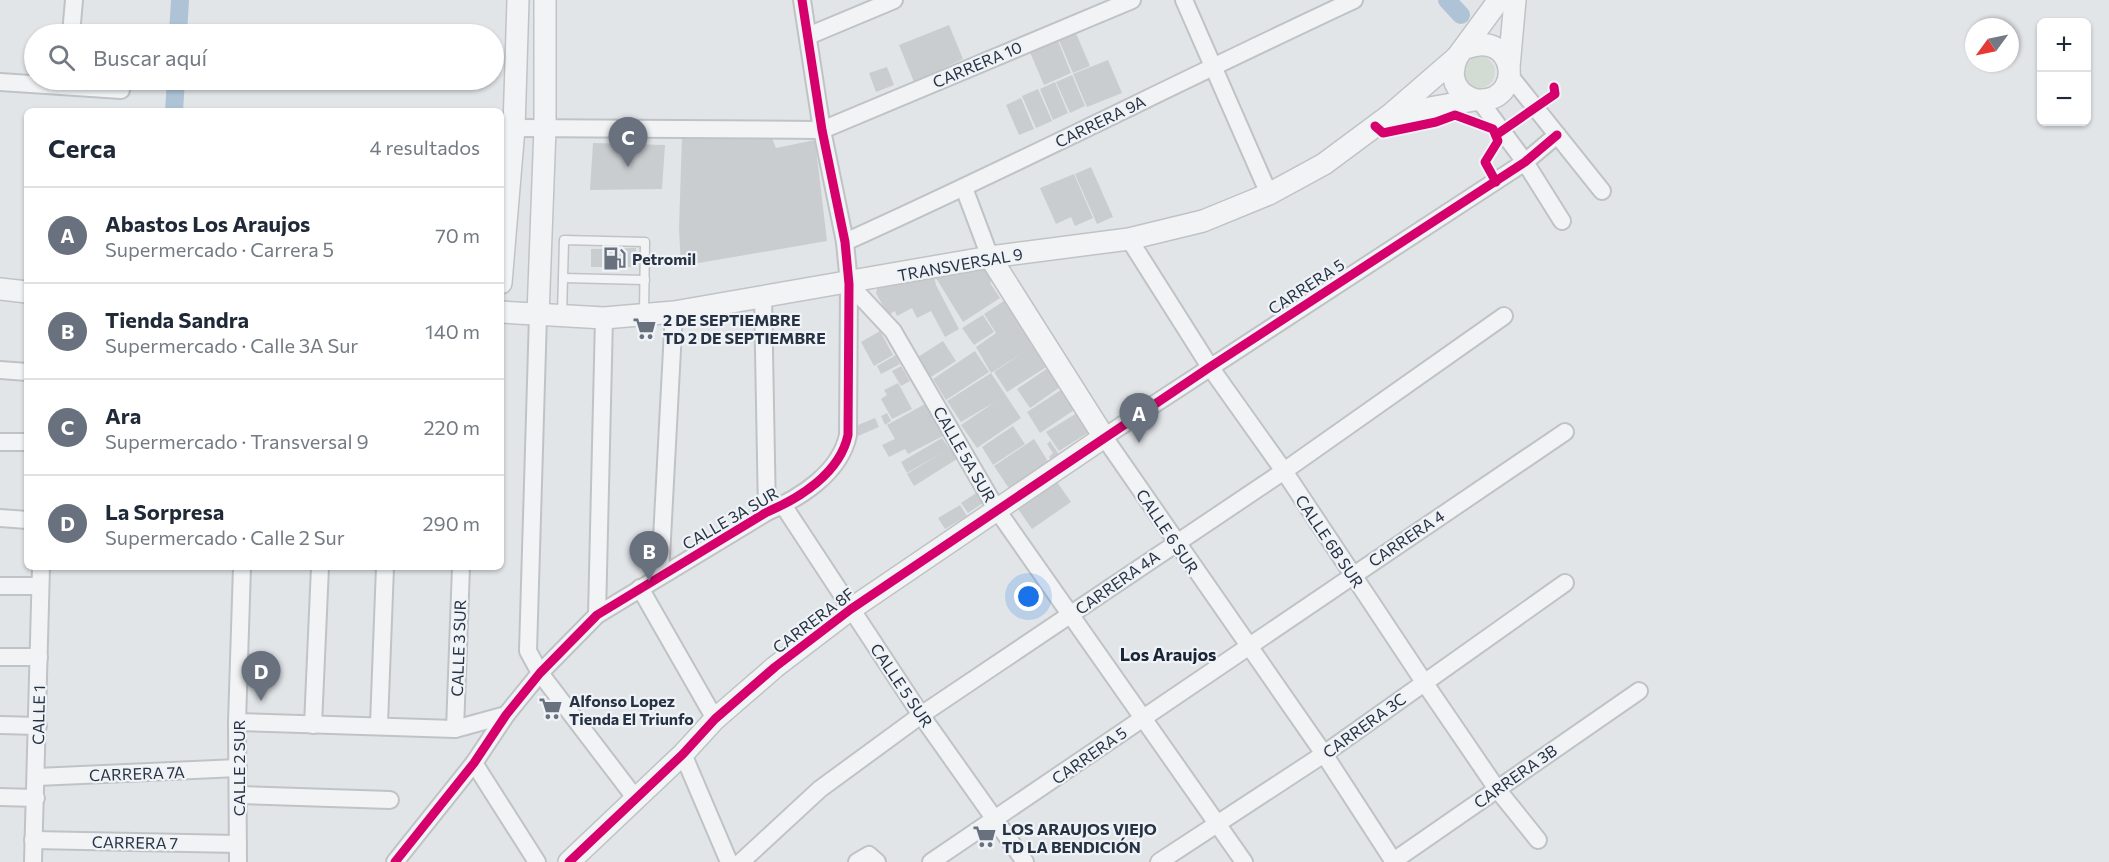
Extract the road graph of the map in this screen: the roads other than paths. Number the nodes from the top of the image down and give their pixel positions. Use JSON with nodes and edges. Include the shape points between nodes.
{"nodes":[{"id":1,"x":74,"y":0,"type":"edge"},
{"id":2,"x":518,"y":0,"type":"edge"},
{"id":3,"x":545,"y":0,"type":"edge"},
{"id":4,"x":802,"y":0,"type":"edge"},
{"id":5,"x":894,"y":0,"type":"edge"},
{"id":6,"x":1132,"y":0,"type":"edge"},
{"id":7,"x":1184,"y":0,"type":"edge"},
{"id":8,"x":1354,"y":0,"type":"edge"},
{"id":9,"x":1499,"y":0,"type":"edge"},
{"id":10,"x":1515,"y":0,"type":"edge"},
{"id":11,"x":72,"y":24,"type":"edge"},
{"id":12,"x":808,"y":36,"type":"junction"},
{"id":13,"x":1461,"y":52,"type":"junction"},
{"id":14,"x":1214,"y":65,"type":"junction"},
{"id":15,"x":1509,"y":71,"type":"junction"},
{"id":16,"x":0,"y":82,"type":"edge"},
{"id":17,"x":24,"y":82,"type":"edge"},
{"id":18,"x":1477,"y":100,"type":"junction"},
{"id":19,"x":1390,"y":115,"type":"junction"},
{"id":20,"x":514,"y":128,"type":"junction"},
{"id":21,"x":545,"y":128,"type":"junction"},
{"id":22,"x":822,"y":130,"type":"junction"},
{"id":23,"x":1557,"y":135,"type":"junction"},
{"id":24,"x":1525,"y":162,"type":"junction"},
{"id":25,"x":964,"y":188,"type":"junction"},
{"id":26,"x":1602,"y":191,"type":"dead end"},
{"id":27,"x":1269,"y":194,"type":"junction"},
{"id":28,"x":1562,"y":221,"type":"dead end"},
{"id":29,"x":1128,"y":239,"type":"junction"},
{"id":30,"x":845,"y":242,"type":"junction"},
{"id":31,"x":504,"y":247,"type":"edge"},
{"id":32,"x":990,"y":258,"type":"junction"},
{"id":33,"x":563,"y":278,"type":"junction"},
{"id":34,"x":645,"y":280,"type":"junction"},
{"id":35,"x":849,"y":284,"type":"junction"},
{"id":36,"x":0,"y":290,"type":"edge"},
{"id":37,"x":24,"y":292,"type":"edge"},
{"id":38,"x":763,"y":297,"type":"junction"},
{"id":39,"x":504,"y":312,"type":"edge"},
{"id":40,"x":674,"y":312,"type":"junction"},
{"id":41,"x":644,"y":314,"type":"junction"},
{"id":42,"x":538,"y":315,"type":"junction"},
{"id":43,"x":562,"y":316,"type":"junction"},
{"id":44,"x":1504,"y":316,"type":"dead end"},
{"id":45,"x":604,"y":318,"type":"junction"},
{"id":46,"x":1210,"y":367,"type":"junction"},
{"id":47,"x":0,"y":370,"type":"edge"},
{"id":48,"x":24,"y":372,"type":"edge"},
{"id":49,"x":1565,"y":432,"type":"dead end"},
{"id":50,"x":1104,"y":437,"type":"junction"},
{"id":51,"x":0,"y":442,"type":"edge"},
{"id":52,"x":24,"y":442,"type":"edge"},
{"id":53,"x":1284,"y":471,"type":"junction"},
{"id":54,"x":783,"y":505,"type":"junction"},
{"id":55,"x":997,"y":510,"type":"junction"},
{"id":56,"x":767,"y":512,"type":"junction"},
{"id":57,"x":0,"y":518,"type":"edge"},
{"id":58,"x":24,"y":520,"type":"edge"},
{"id":59,"x":1175,"y":542,"type":"junction"},
{"id":60,"x":40,"y":570,"type":"edge"},
{"id":61,"x":242,"y":570,"type":"edge"},
{"id":62,"x":320,"y":570,"type":"edge"},
{"id":63,"x":385,"y":570,"type":"edge"},
{"id":64,"x":460,"y":570,"type":"edge"},
{"id":65,"x":1352,"y":574,"type":"junction"},
{"id":66,"x":660,"y":576,"type":"junction"},
{"id":67,"x":1565,"y":583,"type":"dead end"},
{"id":68,"x":0,"y":586,"type":"edge"},
{"id":69,"x":40,"y":586,"type":"junction"},
{"id":70,"x":640,"y":588,"type":"junction"},
{"id":71,"x":851,"y":609,"type":"junction"},
{"id":72,"x":597,"y":615,"type":"junction"},
{"id":73,"x":1070,"y":615,"type":"junction"},
{"id":74,"x":1248,"y":648,"type":"junction"},
{"id":75,"x":0,"y":657,"type":"edge"},
{"id":76,"x":39,"y":657,"type":"junction"},
{"id":77,"x":540,"y":673,"type":"junction"},
{"id":78,"x":1424,"y":682,"type":"junction"},
{"id":79,"x":1639,"y":691,"type":"dead end"},
{"id":80,"x":506,"y":715,"type":"junction"},
{"id":81,"x":921,"y":715,"type":"junction"},
{"id":82,"x":1143,"y":718,"type":"junction"},
{"id":83,"x":715,"y":719,"type":"junction"},
{"id":84,"x":237,"y":722,"type":"junction"},
{"id":85,"x":379,"y":724,"type":"junction"},
{"id":86,"x":0,"y":725,"type":"edge"},
{"id":87,"x":313,"y":725,"type":"junction"},
{"id":88,"x":38,"y":726,"type":"junction"},
{"id":89,"x":455,"y":729,"type":"junction"},
{"id":90,"x":683,"y":754,"type":"junction"},
{"id":91,"x":1324,"y":754,"type":"junction"},
{"id":92,"x":474,"y":763,"type":"junction"},
{"id":93,"x":238,"y":768,"type":"junction"},
{"id":94,"x":37,"y":777,"type":"junction"},
{"id":95,"x":1497,"y":789,"type":"junction"},
{"id":96,"x":238,"y":795,"type":"junction"},
{"id":97,"x":0,"y":796,"type":"edge"},
{"id":98,"x":36,"y":798,"type":"junction"},
{"id":99,"x":390,"y":800,"type":"dead end"},
{"id":100,"x":636,"y":800,"type":"junction"},
{"id":101,"x":996,"y":819,"type":"junction"},
{"id":102,"x":1217,"y":822,"type":"junction"},
{"id":103,"x":33,"y":840,"type":"junction"},
{"id":104,"x":1538,"y":840,"type":"dead end"},
{"id":105,"x":238,"y":844,"type":"junction"},
{"id":106,"x":33,"y":862,"type":"edge"},
{"id":107,"x":238,"y":862,"type":"edge"},
{"id":108,"x":395,"y":862,"type":"edge"},
{"id":109,"x":537,"y":862,"type":"edge"},
{"id":110,"x":569,"y":862,"type":"edge"},
{"id":111,"x":729,"y":862,"type":"edge"},
{"id":112,"x":741,"y":862,"type":"edge"},
{"id":113,"x":931,"y":862,"type":"edge"},
{"id":114,"x":1025,"y":862,"type":"edge"},
{"id":115,"x":1159,"y":862,"type":"edge"},
{"id":116,"x":1244,"y":862,"type":"edge"},
{"id":117,"x":1393,"y":862,"type":"edge"}],
"edges":[{"from":1,"to":11,"type":"street"},
{"from":2,"to":20,"type":"street"},
{"from":3,"to":21,"type":"street"},
{"from":4,"to":12,"type":"street","name":"CALLE 3A SUR"},
{"from":5,"to":12,"type":"street"},
{"from":6,"to":22,"type":"street","name":"CARRERA 10"},
{"from":7,"to":14,"type":"street"},
{"from":8,"to":14,"type":"street","name":"CARRERA 9A"},
{"from":9,"to":13,"type":"street","name":"TRANSVERSAL 9"},
{"from":10,"to":15,"type":"street"},
{"from":12,"to":22,"type":"street","name":"CALLE 3A SUR"},
{"from":13,"to":15,"type":"street","via":[[1487,44],[1497,48]]},
{"from":13,"to":18,"type":"street","via":[[1453,78],[1465,95]]},
{"from":13,"to":19,"type":"street","name":"TRANSVERSAL 9"},
{"from":14,"to":25,"type":"street","name":"CARRERA 9A"},
{"from":14,"to":27,"type":"street"},
{"from":15,"to":18,"type":"street","via":[[1503,91],[1488,100]]},
{"from":15,"to":23,"type":"street"},
{"from":16,"to":17,"type":"street"},
{"from":18,"to":19,"type":"street","name":"TRANSVERSAL 9"},
{"from":18,"to":24,"type":"street"},
{"from":19,"to":27,"type":"street","name":"TRANSVERSAL 9","via":[[1324,164]]},
{"from":20,"to":21,"type":"street"},
{"from":20,"to":31,"type":"street"},
{"from":21,"to":22,"type":"street"},
{"from":21,"to":42,"type":"street"},
{"from":22,"to":30,"type":"street","name":"CALLE 3A SUR"},
{"from":23,"to":24,"type":"street","name":"CARRERA 5"},
{"from":23,"to":26,"type":"street"},
{"from":24,"to":28,"type":"street"},
{"from":24,"to":46,"type":"street","name":"CARRERA 5"},
{"from":25,"to":30,"type":"street","name":"CARRERA 9A"},
{"from":25,"to":32,"type":"street","name":"CALLE 6 SUR"},
{"from":27,"to":29,"type":"street","name":"TRANSVERSAL 9","via":[[1203,221]]},
{"from":29,"to":32,"type":"street","name":"TRANSVERSAL 9"},
{"from":29,"to":46,"type":"street","name":"CALLE 6B SUR"},
{"from":30,"to":35,"type":"street","name":"CALLE 3A SUR"},
{"from":32,"to":35,"type":"street","name":"TRANSVERSAL 9"},
{"from":32,"to":50,"type":"street","name":"CALLE 6 SUR"},
{"from":33,"to":34,"type":"lane"},
{"from":33,"to":34,"type":"lane","via":[[564,240],[645,242]]},
{"from":33,"to":43,"type":"lane"},
{"from":34,"to":41,"type":"lane"},
{"from":35,"to":38,"type":"street","name":"TRANSVERSAL 9"},
{"from":35,"to":54,"type":"street","name":"CALLE 3A SUR","via":[[848,435],[844,452],[833,469]]},
{"from":35,"to":55,"type":"street","name":"CALLE 5A SUR","via":[[893,331]]},
{"from":36,"to":37,"type":"street"},
{"from":38,"to":40,"type":"street","name":"TRANSVERSAL 9"},
{"from":38,"to":56,"type":"street"},
{"from":39,"to":42,"type":"street","name":"TRANSVERSAL 9"},
{"from":40,"to":41,"type":"street","name":"TRANSVERSAL 9"},
{"from":40,"to":66,"type":"street"},
{"from":41,"to":45,"type":"street","name":"TRANSVERSAL 9"},
{"from":42,"to":43,"type":"street","name":"TRANSVERSAL 9"},
{"from":42,"to":77,"type":"street","via":[[528,651]]},
{"from":43,"to":45,"type":"street","name":"TRANSVERSAL 9"},
{"from":44,"to":53,"type":"street","name":"CARRERA 4A"},
{"from":45,"to":72,"type":"street"},
{"from":46,"to":50,"type":"street","name":"CARRERA 5"},
{"from":46,"to":53,"type":"street","name":"CALLE 6B SUR"},
{"from":47,"to":48,"type":"street"},
{"from":49,"to":65,"type":"street","name":"CARRERA 4"},
{"from":50,"to":55,"type":"street","name":"CARRERA 8F"},
{"from":50,"to":59,"type":"street","name":"CALLE 6 SUR"},
{"from":51,"to":52,"type":"street"},
{"from":53,"to":59,"type":"street","name":"CARRERA 4A"},
{"from":53,"to":65,"type":"street","name":"CALLE 6B SUR"},
{"from":54,"to":56,"type":"street","name":"CALLE 3A SUR"},
{"from":54,"to":71,"type":"street","name":"CALLE 5 SUR"},
{"from":55,"to":71,"type":"street","name":"CARRERA 8F"},
{"from":55,"to":73,"type":"street","name":"CALLE 5A SUR"},
{"from":56,"to":66,"type":"street","name":"CALLE 3A SUR"},
{"from":57,"to":58,"type":"street"},
{"from":59,"to":73,"type":"street","name":"CARRERA 4A"},
{"from":59,"to":74,"type":"street","name":"CALLE 6 SUR"},
{"from":60,"to":69,"type":"street","name":"CALLE 1"},
{"from":61,"to":84,"type":"street","name":"CALLE 2 SUR"},
{"from":62,"to":87,"type":"street"},
{"from":63,"to":85,"type":"street"},
{"from":64,"to":89,"type":"street","name":"CALLE 3 SUR"},
{"from":65,"to":74,"type":"street","name":"CARRERA 4"},
{"from":65,"to":78,"type":"street","name":"CALLE 6B SUR"},
{"from":66,"to":70,"type":"street","name":"CALLE 3A SUR"},
{"from":67,"to":78,"type":"street","name":"CARRERA 3C"},
{"from":68,"to":69,"type":"street"},
{"from":69,"to":76,"type":"street","name":"CALLE 1"},
{"from":70,"to":72,"type":"street","name":"CALLE 3A SUR"},
{"from":70,"to":83,"type":"street"},
{"from":71,"to":81,"type":"street","name":"CALLE 5 SUR"},
{"from":71,"to":83,"type":"street","name":"CARRERA 8F"},
{"from":72,"to":77,"type":"street","name":"CALLE 3A SUR"},
{"from":73,"to":81,"type":"street","name":"CARRERA 4A"},
{"from":73,"to":82,"type":"street","name":"CALLE 5A SUR"},
{"from":74,"to":82,"type":"street","name":"CARRERA 5"},
{"from":74,"to":91,"type":"street","name":"CALLE 6 SUR"},
{"from":75,"to":76,"type":"street"},
{"from":76,"to":88,"type":"street","name":"CALLE 1"},
{"from":77,"to":80,"type":"street","name":"CALLE 3A SUR"},
{"from":77,"to":100,"type":"street"},
{"from":78,"to":91,"type":"street","name":"CARRERA 3C"},
{"from":78,"to":95,"type":"street","name":"CALLE 6B SUR"},
{"from":79,"to":95,"type":"street","name":"CARRERA 3B"},
{"from":80,"to":89,"type":"street"},
{"from":80,"to":92,"type":"street","name":"CALLE 3A SUR"},
{"from":81,"to":101,"type":"street","name":"CALLE 5 SUR"},
{"from":81,"to":112,"type":"street","name":"CARRERA 4A","via":[[820,789]]},
{"from":82,"to":101,"type":"street","name":"CARRERA 5"},
{"from":82,"to":102,"type":"street","name":"CALLE 5A SUR"},
{"from":83,"to":90,"type":"street","name":"CARRERA 8F"},
{"from":84,"to":87,"type":"street"},
{"from":84,"to":93,"type":"street","name":"CALLE 2 SUR"},
{"from":85,"to":87,"type":"street"},
{"from":85,"to":89,"type":"street"},
{"from":86,"to":88,"type":"street"},
{"from":88,"to":94,"type":"street","name":"CALLE 1"},
{"from":90,"to":100,"type":"street","name":"CARRERA 8F"},
{"from":90,"to":111,"type":"street"},
{"from":91,"to":102,"type":"street","name":"CARRERA 3C"},
{"from":91,"to":117,"type":"street","name":"CALLE 6 SUR"},
{"from":92,"to":108,"type":"street","name":"CALLE 3A SUR"},
{"from":92,"to":109,"type":"street"},
{"from":93,"to":94,"type":"street","name":"CARRERA 7A"},
{"from":93,"to":96,"type":"street","name":"CALLE 2 SUR"},
{"from":94,"to":98,"type":"street","name":"CALLE 1"},
{"from":95,"to":104,"type":"street","name":"CALLE 6B SUR"},
{"from":95,"to":117,"type":"street","name":"CARRERA 3B"},
{"from":96,"to":99,"type":"street"},
{"from":96,"to":105,"type":"street","name":"CALLE 2 SUR"},
{"from":97,"to":98,"type":"street"},
{"from":98,"to":103,"type":"street","name":"CALLE 1"},
{"from":100,"to":110,"type":"street","name":"CARRERA 8F"},
{"from":101,"to":113,"type":"street","name":"CARRERA 5"},
{"from":101,"to":114,"type":"street","name":"CALLE 5 SUR"},
{"from":102,"to":115,"type":"street","name":"CARRERA 3C"},
{"from":102,"to":116,"type":"street","name":"CALLE 5A SUR"},
{"from":103,"to":105,"type":"street","name":"CARRERA 7"},
{"from":103,"to":106,"type":"street","name":"CALLE 1"},
{"from":105,"to":107,"type":"street","name":"CALLE 2 SUR"}]}
